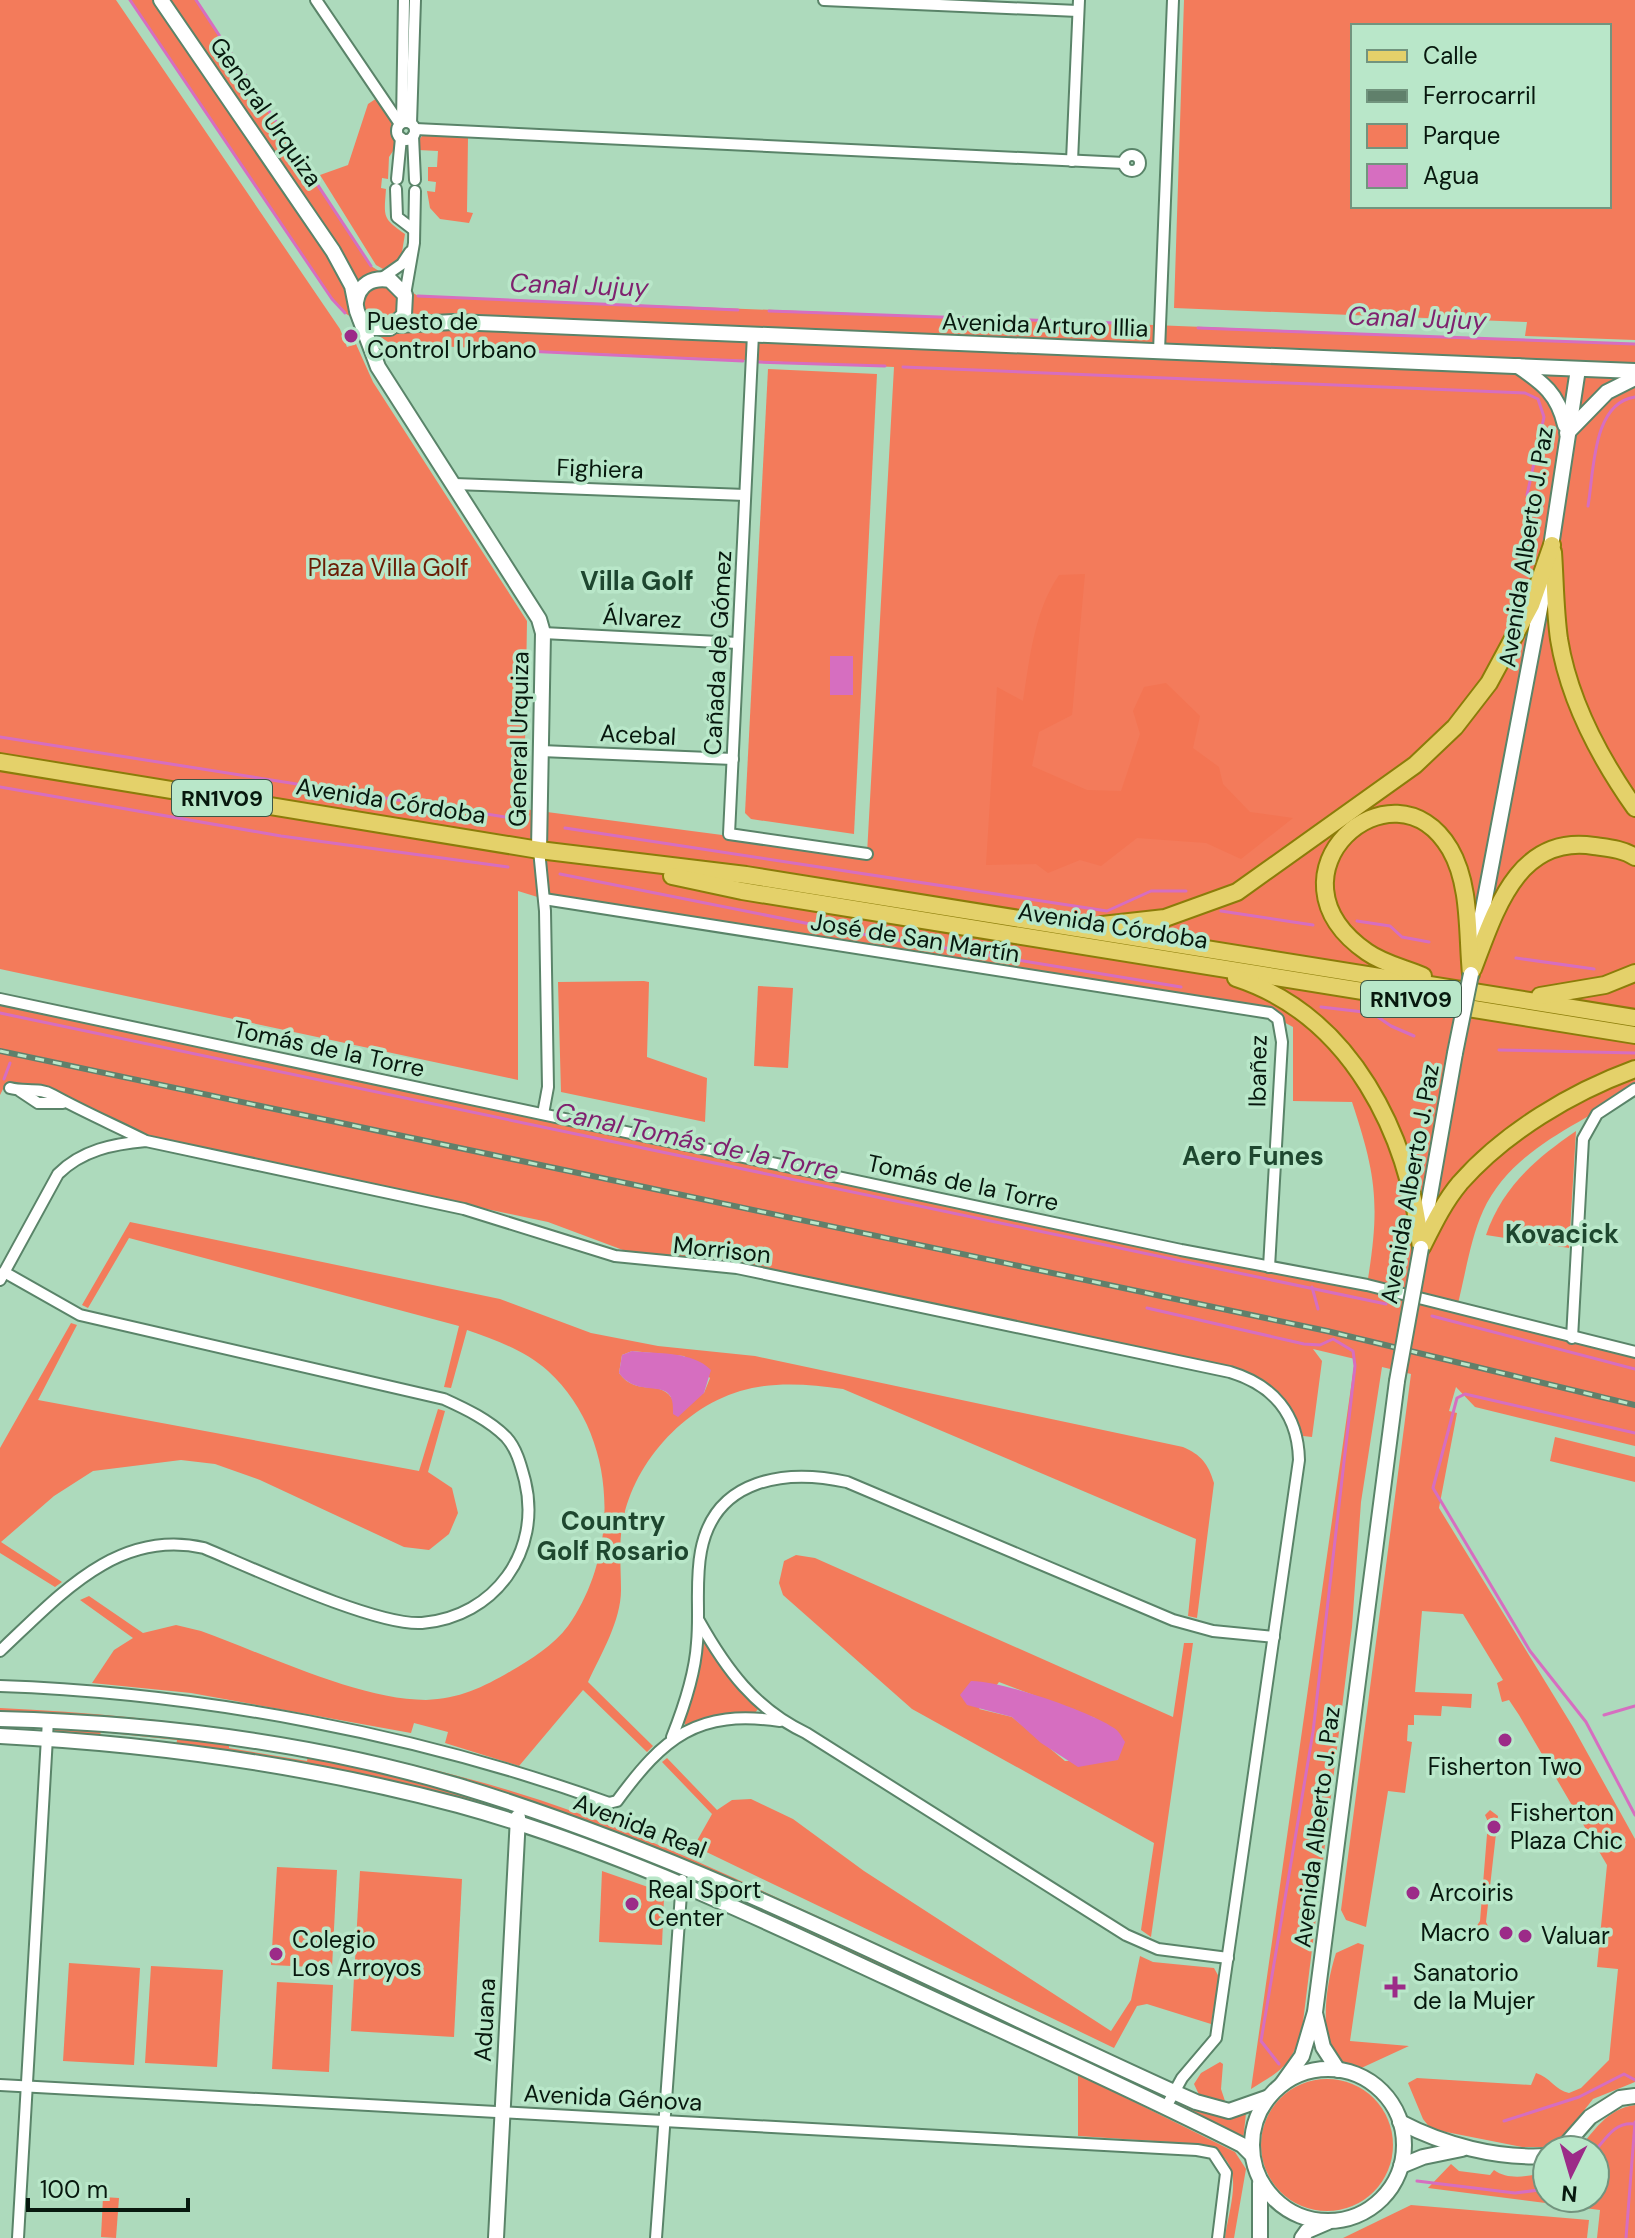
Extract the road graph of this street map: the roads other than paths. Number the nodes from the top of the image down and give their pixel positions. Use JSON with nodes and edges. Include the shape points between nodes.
{"nodes":[{"id":1,"x":161,"y":0,"type":"edge"},
{"id":2,"x":316,"y":0,"type":"edge"},
{"id":3,"x":404,"y":0,"type":"edge"},
{"id":4,"x":415,"y":0,"type":"edge"},
{"id":5,"x":824,"y":0,"type":"edge"},
{"id":6,"x":1173,"y":0,"type":"edge"},
{"id":7,"x":1079,"y":5,"type":"edge"},
{"id":8,"x":408,"y":127,"type":"junction"},
{"id":9,"x":1072,"y":161,"type":"junction"},
{"id":10,"x":1124,"y":163,"type":"dead end"},
{"id":11,"x":398,"y":165,"type":"junction"},
{"id":12,"x":413,"y":166,"type":"junction"},
{"id":13,"x":414,"y":230,"type":"junction"},
{"id":14,"x":414,"y":243,"type":"junction"},
{"id":15,"x":333,"y":251,"type":"junction"},
{"id":16,"x":378,"y":279,"type":"junction"},
{"id":17,"x":406,"y":298,"type":"junction"},
{"id":18,"x":356,"y":302,"type":"junction"},
{"id":19,"x":360,"y":317,"type":"junction"},
{"id":20,"x":453,"y":322,"type":"junction"},
{"id":21,"x":393,"y":326,"type":"junction"},
{"id":22,"x":753,"y":334,"type":"junction"},
{"id":23,"x":1159,"y":351,"type":"junction"},
{"id":24,"x":377,"y":364,"type":"junction"},
{"id":25,"x":1518,"y":366,"type":"junction"},
{"id":26,"x":1578,"y":369,"type":"junction"},
{"id":27,"x":1635,"y":371,"type":"edge"},
{"id":28,"x":1635,"y":378,"type":"edge"},
{"id":29,"x":1567,"y":433,"type":"junction"},
{"id":30,"x":454,"y":484,"type":"junction"},
{"id":31,"x":745,"y":495,"type":"junction"},
{"id":32,"x":1552,"y":545,"type":"junction"},
{"id":33,"x":543,"y":633,"type":"junction"},
{"id":34,"x":738,"y":643,"type":"junction"},
{"id":35,"x":541,"y":751,"type":"junction"},
{"id":36,"x":733,"y":759,"type":"junction"},
{"id":37,"x":0,"y":762,"type":"edge"},
{"id":38,"x":1635,"y":808,"type":"edge"},
{"id":39,"x":539,"y":850,"type":"junction"},
{"id":40,"x":867,"y":854,"type":"dead end"},
{"id":41,"x":585,"y":857,"type":"junction"},
{"id":42,"x":1635,"y":857,"type":"edge"},
{"id":43,"x":544,"y":899,"type":"junction"},
{"id":44,"x":1070,"y":927,"type":"junction"},
{"id":45,"x":1187,"y":962,"type":"junction"},
{"id":46,"x":1635,"y":973,"type":"edge"},
{"id":47,"x":1471,"y":974,"type":"junction"},
{"id":48,"x":1455,"y":989,"type":"junction"},
{"id":49,"x":1511,"y":997,"type":"junction"},
{"id":50,"x":0,"y":999,"type":"edge"},
{"id":51,"x":1635,"y":1018,"type":"edge"},
{"id":52,"x":1278,"y":1019,"type":"joint"},
{"id":53,"x":1635,"y":1035,"type":"edge"},
{"id":54,"x":1635,"y":1069,"type":"edge"},
{"id":55,"x":15,"y":1090,"type":"dead end"},
{"id":56,"x":1631,"y":1091,"type":"edge"},
{"id":57,"x":543,"y":1114,"type":"junction"},
{"id":58,"x":104,"y":1119,"type":"junction"},
{"id":59,"x":146,"y":1141,"type":"junction"},
{"id":60,"x":110,"y":1144,"type":"junction"},
{"id":61,"x":1421,"y":1248,"type":"junction"},
{"id":62,"x":1269,"y":1267,"type":"junction"},
{"id":63,"x":2,"y":1276,"type":"edge"},
{"id":64,"x":1572,"y":1338,"type":"junction"},
{"id":65,"x":1635,"y":1352,"type":"edge"},
{"id":66,"x":698,"y":1619,"type":"junction"},
{"id":67,"x":1274,"y":1637,"type":"junction"},
{"id":68,"x":0,"y":1651,"type":"edge"},
{"id":69,"x":0,"y":1686,"type":"edge"},
{"id":70,"x":0,"y":1719,"type":"edge"},
{"id":71,"x":48,"y":1720,"type":"junction"},
{"id":72,"x":780,"y":1721,"type":"junction"},
{"id":73,"x":0,"y":1736,"type":"edge"},
{"id":74,"x":672,"y":1737,"type":"junction"},
{"id":75,"x":46,"y":1738,"type":"junction"},
{"id":76,"x":518,"y":1805,"type":"junction"},
{"id":77,"x":518,"y":1823,"type":"junction"},
{"id":78,"x":684,"y":1866,"type":"junction"},
{"id":79,"x":681,"y":1884,"type":"junction"},
{"id":80,"x":1228,"y":1958,"type":"junction"},
{"id":81,"x":1315,"y":2012,"type":"junction"},
{"id":82,"x":1338,"y":2070,"type":"junction"},
{"id":83,"x":1282,"y":2084,"type":"junction"},
{"id":84,"x":0,"y":2085,"type":"edge"},
{"id":85,"x":26,"y":2086,"type":"junction"},
{"id":86,"x":1172,"y":2092,"type":"junction"},
{"id":87,"x":1635,"y":2096,"type":"edge"},
{"id":88,"x":1269,"y":2097,"type":"junction"},
{"id":89,"x":1166,"y":2107,"type":"junction"},
{"id":90,"x":503,"y":2112,"type":"junction"},
{"id":91,"x":664,"y":2121,"type":"junction"},
{"id":92,"x":1400,"y":2122,"type":"junction"},
{"id":93,"x":1575,"y":2134,"type":"edge"},
{"id":94,"x":1471,"y":2148,"type":"junction"},
{"id":95,"x":1531,"y":2154,"type":"edge"},
{"id":96,"x":1252,"y":2155,"type":"junction"},
{"id":97,"x":1401,"y":2166,"type":"junction"},
{"id":98,"x":1259,"y":2178,"type":"junction"},
{"id":99,"x":1330,"y":2220,"type":"junction"},
{"id":100,"x":18,"y":2238,"type":"edge"},
{"id":101,"x":496,"y":2238,"type":"edge"},
{"id":102,"x":656,"y":2238,"type":"edge"},
{"id":103,"x":1218,"y":2238,"type":"edge"},
{"id":104,"x":1260,"y":2238,"type":"edge"},
{"id":105,"x":1302,"y":2238,"type":"edge"}],
"edges":[{"from":1,"to":15,"type":"main road","name":"General Urquiza"},
{"from":2,"to":8,"type":"street"},
{"from":3,"to":8,"type":"street"},
{"from":4,"to":8,"type":"street"},
{"from":5,"to":7,"type":"street"},
{"from":6,"to":23,"type":"street"},
{"from":7,"to":9,"type":"street"},
{"from":8,"to":9,"type":"street"},
{"from":8,"to":11,"type":"street","via":[[397,131]]},
{"from":8,"to":12,"type":"street"},
{"from":9,"to":10,"type":"street"},
{"from":11,"to":12,"type":"street"},
{"from":11,"to":13,"type":"street","via":[[397,217]]},
{"from":12,"to":13,"type":"street"},
{"from":13,"to":14,"type":"street"},
{"from":14,"to":16,"type":"street","via":[[402,264]]},
{"from":14,"to":17,"type":"street"},
{"from":15,"to":16,"type":"main road","name":"General Urquiza","via":[[352,268]]},
{"from":15,"to":18,"type":"main road","name":"General Urquiza"},
{"from":16,"to":17,"type":"main road","via":[[397,283]]},
{"from":16,"to":18,"type":"main road","via":[[361,288]]},
{"from":17,"to":20,"type":"main road","name":"Avenida Arturo Illia","via":[[424,315]]},
{"from":17,"to":21,"type":"main road","via":[[404,315]]},
{"from":18,"to":19,"type":"main road"},
{"from":19,"to":21,"type":"main road","via":[[373,328]]},
{"from":19,"to":24,"type":"main road","name":"General Urquiza"},
{"from":20,"to":21,"type":"main road","name":"Avenida Arturo Illia"},
{"from":20,"to":22,"type":"main road","name":"Avenida Arturo Illia"},
{"from":21,"to":24,"type":"main road","via":[[380,340]]},
{"from":22,"to":23,"type":"main road","name":"Avenida Arturo Illia"},
{"from":22,"to":31,"type":"street","name":"Cañada de Gómez"},
{"from":23,"to":25,"type":"main road","name":"Avenida Arturo Illia"},
{"from":24,"to":30,"type":"main road","name":"General Urquiza"},
{"from":25,"to":26,"type":"main road","name":"Avenida Arturo Illia"},
{"from":25,"to":29,"type":"main road","via":[[1549,387]]},
{"from":26,"to":27,"type":"main road","name":"Avenida Arturo Illia"},
{"from":26,"to":29,"type":"main road","name":"Avenida Alberto J. Paz"},
{"from":28,"to":29,"type":"main road","via":[[1607,392]]},
{"from":29,"to":32,"type":"main road","name":"Avenida Alberto J. Paz"},
{"from":30,"to":31,"type":"street","name":"Fighiera"},
{"from":30,"to":33,"type":"main road","name":"General Urquiza"},
{"from":31,"to":34,"type":"street","name":"Cañada de Gómez"},
{"from":32,"to":38,"type":"main road","via":[[1559,642],[1575,699],[1602,758]]},
{"from":32,"to":44,"type":"main road","via":[[1531,605],[1489,683],[1455,727],[1415,765],[1237,892],[1165,918]]},
{"from":32,"to":47,"type":"main road","name":"Avenida Alberto J. Paz"},
{"from":33,"to":34,"type":"street","name":"Álvarez"},
{"from":33,"to":35,"type":"main road","name":"General Urquiza"},
{"from":34,"to":36,"type":"street","name":"Cañada de Gómez"},
{"from":35,"to":36,"type":"street","name":"Acebal"},
{"from":35,"to":39,"type":"main road","name":"General Urquiza"},
{"from":36,"to":40,"type":"street","name":"Cañada de Gómez","via":[[729,834]]},
{"from":37,"to":39,"type":"main road","name":"Avenida Córdoba","number":"RN1V09"},
{"from":39,"to":41,"type":"main road","name":"Avenida Córdoba","number":"RN1V09"},
{"from":39,"to":43,"type":"street","name":"General Urquiza"},
{"from":41,"to":44,"type":"main road","name":"Avenida Córdoba","number":"RN1V09","via":[[746,875]]},
{"from":41,"to":45,"type":"main road","name":"Avenida Córdoba","number":"RN1V09","via":[[742,891]]},
{"from":42,"to":47,"type":"main road","via":[[1610,848],[1565,844],[1529,860],[1502,899]]},
{"from":43,"to":52,"type":"street","name":"José de San Martín","via":[[1257,1010]]},
{"from":43,"to":57,"type":"street","name":"General Urquiza","via":[[548,1087]]},
{"from":44,"to":48,"type":"main road","name":"Avenida Córdoba","number":"RN1V09"},
{"from":45,"to":53,"type":"main road","name":"Avenida Córdoba","number":"RN1V09"},
{"from":45,"to":61,"type":"main road","via":[[1258,986],[1296,1010],[1357,1065],[1396,1138],[1412,1186]]},
{"from":46,"to":49,"type":"main road","via":[[1582,991]]},
{"from":47,"to":48,"type":"main road","via":[[1463,883],[1438,834],[1411,819],[1382,815],[1345,833],[1330,855],[1325,884],[1333,916],[1345,934],[1389,964]]},
{"from":47,"to":61,"type":"main road","name":"Avenida Alberto J. Paz","bridge":true},
{"from":48,"to":49,"type":"main road","name":"Avenida Córdoba","number":"RN1V09"},
{"from":49,"to":51,"type":"main road","name":"Avenida Córdoba","number":"RN1V09"},
{"from":50,"to":57,"type":"street","name":"Tomás de la Torre"},
{"from":52,"to":62,"type":"street","name":"Ibañez","via":[[1282,1042]]},
{"from":54,"to":61,"type":"main road","via":[[1578,1094],[1495,1149],[1460,1183]]},
{"from":55,"to":58,"type":"street","name":"Morrison","via":[[38,1103],[63,1103]]},
{"from":56,"to":64,"type":"street","via":[[1597,1114],[1583,1139]]},
{"from":57,"to":62,"type":"street","name":"Tomás de la Torre"},
{"from":58,"to":59,"type":"street","name":"Morrison"},
{"from":58,"to":60,"type":"street"},
{"from":59,"to":60,"type":"street","name":"Morrison"},
{"from":59,"to":67,"type":"street","name":"Morrison","via":[[464,1209],[615,1256],[737,1268],[1230,1372],[1260,1383],[1286,1409],[1296,1429],[1299,1460]]},
{"from":60,"to":63,"type":"street","name":"Morrison","via":[[58,1174]]},
{"from":61,"to":81,"type":"main road","name":"Avenida Alberto J. Paz","bridge":true,"via":[[1397,1381]]},
{"from":62,"to":64,"type":"street","name":"Tomás de la Torre","via":[[1367,1285]]},
{"from":63,"to":68,"type":"street","via":[[80,1315],[444,1399],[476,1414],[507,1439],[520,1461],[530,1502],[528,1537],[504,1580],[480,1604],[442,1620],[406,1622],[366,1611],[178,1542],[110,1559]]},
{"from":64,"to":65,"type":"street","name":"Tomás de la Torre"},
{"from":66,"to":67,"type":"street","via":[[705,1532],[723,1507],[741,1490],[766,1480],[813,1475],[847,1482],[1173,1620],[1213,1631]]},
{"from":66,"to":72,"type":"street","via":[[736,1678]]},
{"from":66,"to":74,"type":"street","via":[[695,1668]]},
{"from":67,"to":80,"type":"street"},
{"from":69,"to":74,"type":"street","via":[[70,1689],[263,1714],[441,1753],[609,1803],[617,1801]]},
{"from":70,"to":71,"type":"main road","name":"Avenida Real"},
{"from":71,"to":75,"type":"street"},
{"from":71,"to":76,"type":"main road","name":"Avenida Real","via":[[289,1747],[456,1785]]},
{"from":72,"to":74,"type":"street","via":[[729,1718]]},
{"from":72,"to":80,"type":"street","via":[[1126,1935],[1158,1949]]},
{"from":73,"to":75,"type":"main road","name":"Avenida Real"},
{"from":75,"to":77,"type":"main road","name":"Avenida Real","via":[[288,1766]]},
{"from":75,"to":85,"type":"street"},
{"from":76,"to":77,"type":"main road","name":"Aduana"},
{"from":76,"to":78,"type":"main road","name":"Avenida Real"},
{"from":77,"to":79,"type":"main road","name":"Avenida Real"},
{"from":77,"to":90,"type":"main road","name":"Aduana"},
{"from":78,"to":79,"type":"street"},
{"from":78,"to":86,"type":"main road","name":"Avenida Real"},
{"from":79,"to":89,"type":"main road","name":"Avenida Real"},
{"from":79,"to":91,"type":"street"},
{"from":80,"to":86,"type":"street","via":[[1216,2038]]},
{"from":81,"to":82,"type":"main road","name":"Avenida Alberto J. Paz","via":[[1323,2047]]},
{"from":81,"to":83,"type":"main road","name":"Avenida Alberto J. Paz","via":[[1302,2056]]},
{"from":82,"to":83,"type":"main road","via":[[1299,2074]]},
{"from":82,"to":92,"type":"main road","via":[[1376,2086]]},
{"from":83,"to":88,"type":"main road"},
{"from":84,"to":85,"type":"street","name":"Avenida Génova"},
{"from":85,"to":90,"type":"street","name":"Avenida Génova"},
{"from":85,"to":100,"type":"street"},
{"from":86,"to":88,"type":"main road","name":"Avenida Real","via":[[1229,2111]]},
{"from":86,"to":89,"type":"street"},
{"from":87,"to":93,"type":"main road","via":[[1620,2098],[1590,2117]]},
{"from":88,"to":96,"type":"main road","via":[[1256,2119]]},
{"from":89,"to":96,"type":"main road","name":"Avenida Real"},
{"from":90,"to":91,"type":"street","name":"Avenida Génova"},
{"from":90,"to":101,"type":"main road","name":"Aduana"},
{"from":91,"to":102,"type":"street"},
{"from":91,"to":103,"type":"street","name":"Avenida Génova","via":[[1213,2153],[1226,2173]]},
{"from":92,"to":94,"type":"main road"},
{"from":92,"to":97,"type":"main road"},
{"from":94,"to":95,"type":"main road"},
{"from":94,"to":97,"type":"main road"},
{"from":96,"to":98,"type":"main road"},
{"from":97,"to":99,"type":"main road","via":[[1382,2198],[1362,2212]]},
{"from":98,"to":99,"type":"main road","via":[[1296,2214]]},
{"from":98,"to":104,"type":"main road"},
{"from":99,"to":105,"type":"main road"}]}
